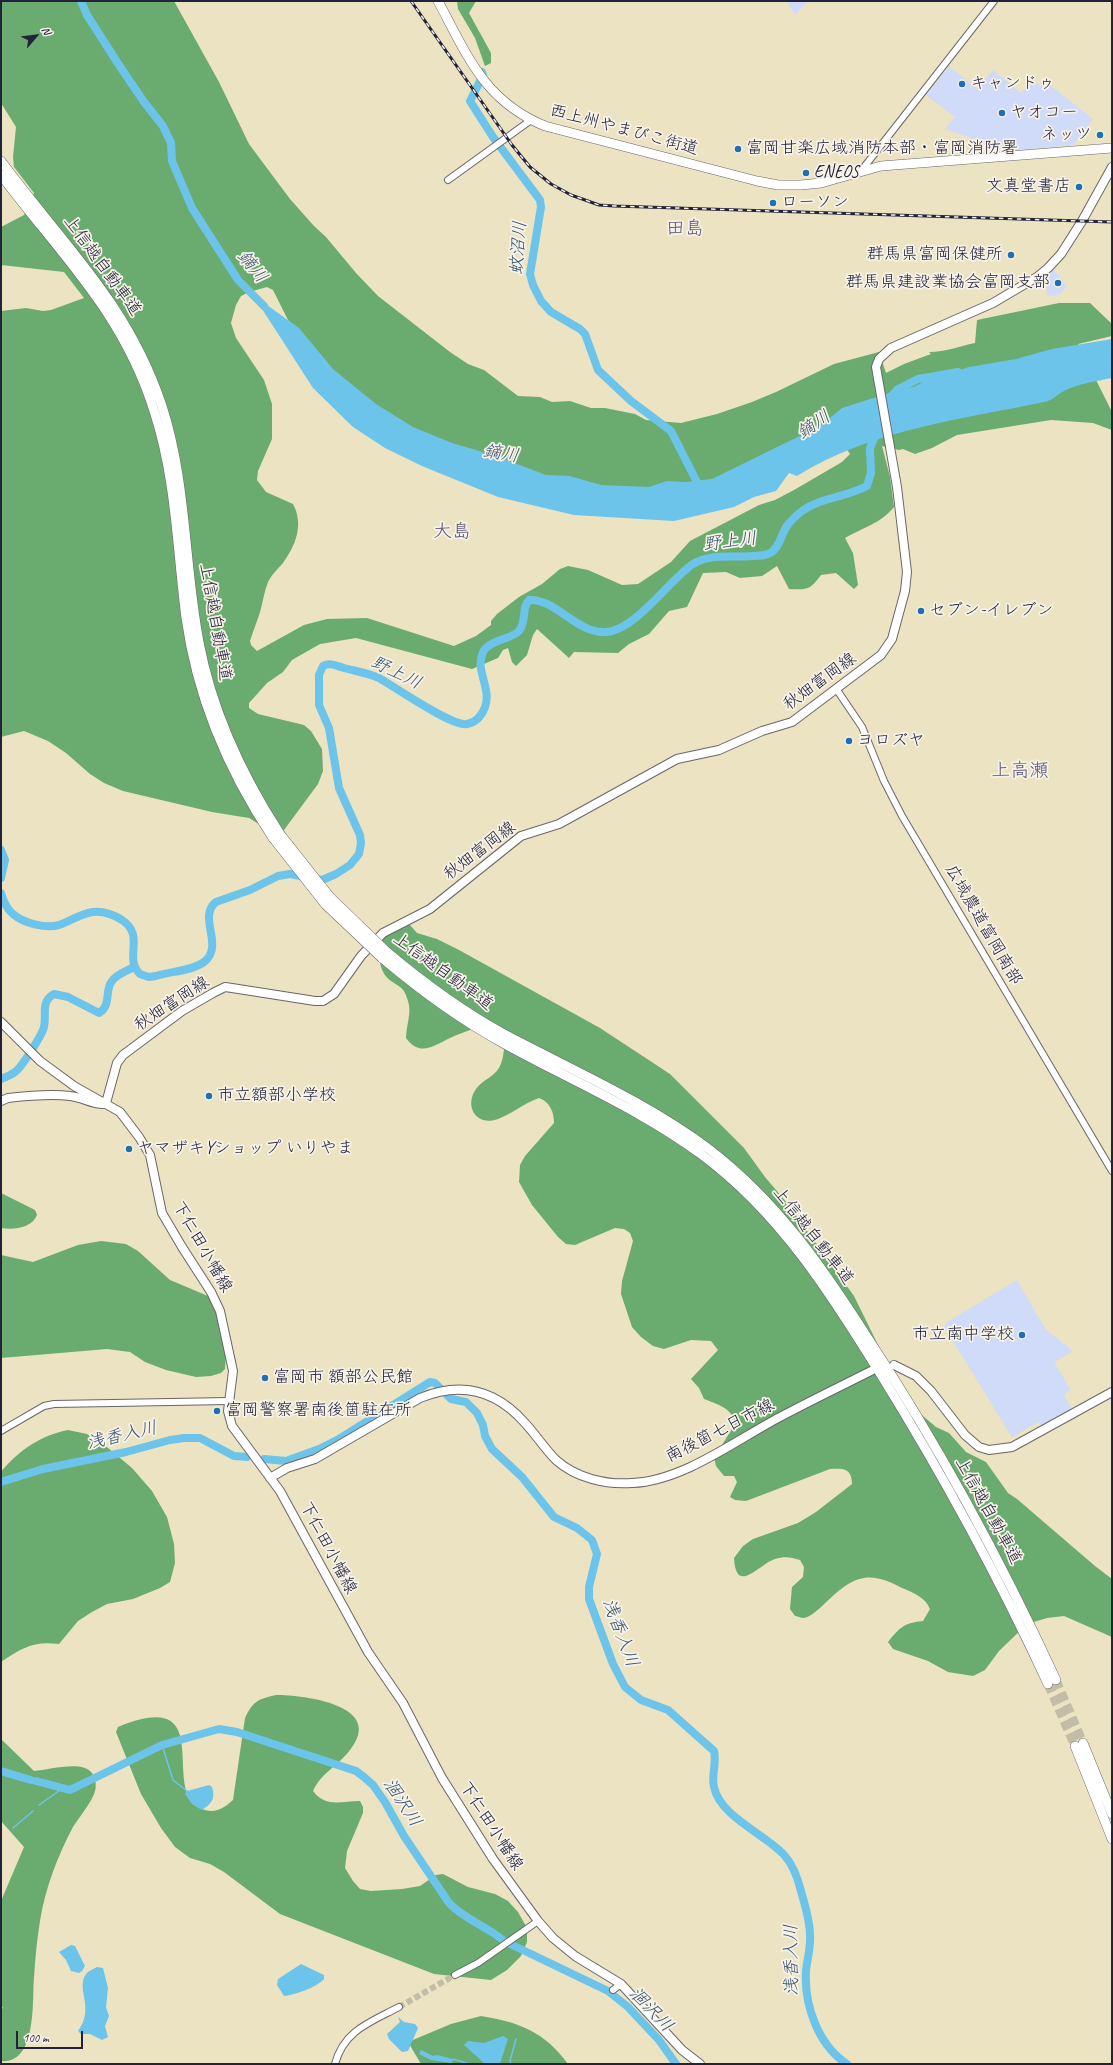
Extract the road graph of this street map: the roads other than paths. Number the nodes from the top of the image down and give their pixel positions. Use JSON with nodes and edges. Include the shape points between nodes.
{"nodes":[{"id":1,"x":438,"y":1,"type":"edge"},
{"id":2,"x":994,"y":1,"type":"edge"},
{"id":3,"x":531,"y":120,"type":"junction"},
{"id":4,"x":1112,"y":148,"type":"edge"},
{"id":5,"x":1112,"y":154,"type":"edge"},
{"id":6,"x":1,"y":161,"type":"edge"},
{"id":7,"x":1112,"y":167,"type":"edge"},
{"id":8,"x":861,"y":172,"type":"junction"},
{"id":9,"x":1,"y":175,"type":"edge"},
{"id":10,"x":448,"y":180,"type":"dead end"},
{"id":11,"x":115,"y":315,"type":"junction"},
{"id":12,"x":837,"y":690,"type":"junction"},
{"id":13,"x":1,"y":1022,"type":"edge"},
{"id":14,"x":1,"y":1101,"type":"edge"},
{"id":15,"x":106,"y":1103,"type":"junction"},
{"id":16,"x":1112,"y":1171,"type":"edge"},
{"id":17,"x":894,"y":1365,"type":"dead end"},
{"id":18,"x":871,"y":1371,"type":"dead end"},
{"id":19,"x":1112,"y":1392,"type":"edge"},
{"id":20,"x":229,"y":1401,"type":"junction"},
{"id":21,"x":1,"y":1431,"type":"edge"},
{"id":22,"x":270,"y":1478,"type":"junction"},
{"id":23,"x":1052,"y":1682,"type":"tunnel mouth"},
{"id":24,"x":1112,"y":1814,"type":"edge"},
{"id":25,"x":1112,"y":1839,"type":"edge"},
{"id":26,"x":538,"y":1921,"type":"junction"},
{"id":27,"x":456,"y":1975,"type":"tunnel mouth"},
{"id":28,"x":621,"y":1984,"type":"junction"},
{"id":29,"x":613,"y":1990,"type":"dead end"},
{"id":30,"x":400,"y":2007,"type":"tunnel mouth"},
{"id":31,"x":336,"y":2064,"type":"edge"},
{"id":32,"x":700,"y":2064,"type":"edge"}],
"edges":[{"from":1,"to":3,"type":"highway","name":"西上州やまびこ街道","via":[[484,82],[512,109]]},
{"from":2,"to":8,"type":"street"},
{"from":3,"to":8,"type":"highway","name":"西上州やまびこ街道","via":[[545,126],[778,185],[821,183]]},
{"from":3,"to":10,"type":"street"},
{"from":4,"to":8,"type":"highway","via":[[881,166]]},
{"from":5,"to":8,"type":"highway"},
{"from":6,"to":11,"type":"highway","name":"上信越自動車道","via":[[84,264]]},
{"from":7,"to":12,"type":"main road","name":"秋畑富岡線","via":[[1082,221],[1052,265],[993,303],[884,352],[876,367],[907,561],[905,591],[892,639],[887,648]]},
{"from":9,"to":11,"type":"highway","name":"上信越自動車道"},
{"from":11,"to":23,"type":"highway","name":"上信越自動車道","bridge":true,"via":[[142,367],[166,455],[186,618],[201,689],[236,775],[276,836],[325,904],[427,994],[473,1026],[623,1104],[679,1138],[729,1176],[770,1216],[822,1283],[903,1410]]},
{"from":12,"to":15,"type":"main road","name":"秋畑富岡線","via":[[792,722],[762,731],[719,750],[672,761],[559,824],[521,836],[430,909],[383,933],[364,952],[329,998],[315,1001],[225,987],[213,993],[182,1011],[123,1055],[117,1063]]},
{"from":12,"to":16,"type":"street","name":"広域農道富岡南部","via":[[862,727],[884,781],[902,816]]},
{"from":13,"to":15,"type":"main road","name":"下仁田小幡線","via":[[35,1057],[74,1086]]},
{"from":14,"to":15,"type":"main road","via":[[8,1098],[64,1095],[75,1096],[92,1103]]},
{"from":15,"to":20,"type":"main road","name":"下仁田小幡線","via":[[120,1112],[150,1154],[162,1212],[171,1231],[217,1302],[234,1371]]},
{"from":17,"to":19,"type":"main road","via":[[916,1376],[931,1391],[964,1436],[979,1447],[989,1450],[1012,1447]]},
{"from":18,"to":22,"type":"main road","name":"南後箇七日市線","via":[[778,1418],[716,1454],[667,1476],[646,1482],[601,1481],[575,1473],[556,1460],[522,1419],[500,1401],[472,1390],[437,1392],[410,1403],[349,1440]]},
{"from":20,"to":21,"type":"street","via":[[54,1404],[44,1406]]},
{"from":20,"to":22,"type":"main road","name":"下仁田小幡線","via":[[228,1410],[232,1426]]},
{"from":22,"to":26,"type":"main road","name":"下仁田小幡線","via":[[284,1498],[368,1652],[403,1703],[450,1793],[492,1859]]},
{"from":24,"to":25,"type":"highway","via":[[1079,1744]]},
{"from":26,"to":27,"type":"street"},
{"from":26,"to":28,"type":"main road","name":"下仁田小幡線","via":[[553,1938],[575,1956]]},
{"from":28,"to":29,"type":"street"},
{"from":28,"to":32,"type":"main road","name":"下仁田小幡線","via":[[682,2050]]},
{"from":30,"to":31,"type":"street","via":[[350,2035],[340,2050]]}]}
